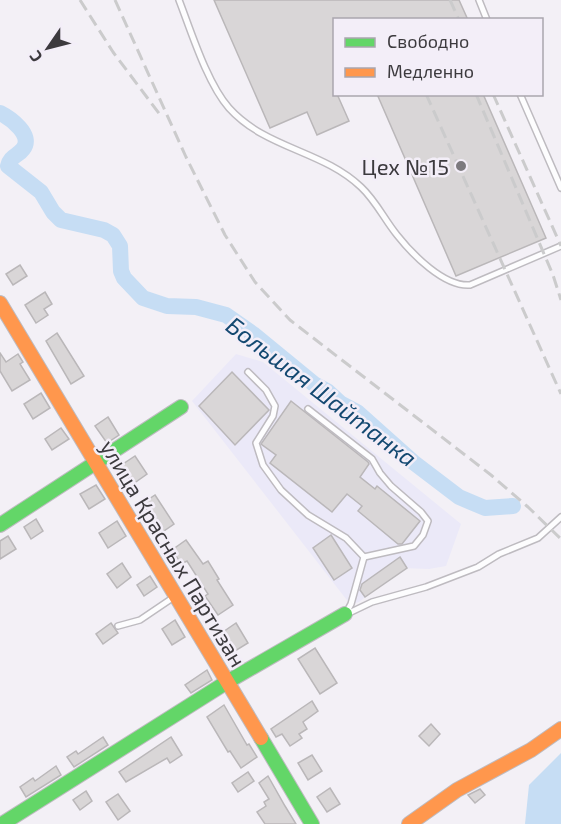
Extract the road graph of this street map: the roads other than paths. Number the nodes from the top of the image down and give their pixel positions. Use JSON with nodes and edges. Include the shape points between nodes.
{"nodes":[{"id":1,"x":178,"y":0,"type":"edge"},
{"id":2,"x":479,"y":0,"type":"edge"},
{"id":3,"x":486,"y":18,"type":"edge"},
{"id":4,"x":521,"y":96,"type":"edge"},
{"id":5,"x":561,"y":188,"type":"edge"},
{"id":6,"x":561,"y":246,"type":"edge"},
{"id":7,"x":0,"y":303,"type":"edge"},
{"id":8,"x":248,"y":372,"type":"dead end"},
{"id":9,"x":181,"y":406,"type":"dead end"},
{"id":10,"x":308,"y":409,"type":"dead end"},
{"id":11,"x":95,"y":462,"type":"junction"},
{"id":12,"x":561,"y":517,"type":"edge"},
{"id":13,"x":0,"y":525,"type":"edge"},
{"id":14,"x":364,"y":557,"type":"junction"},
{"id":15,"x":176,"y":596,"type":"junction"},
{"id":16,"x":345,"y":614,"type":"junction"},
{"id":17,"x":118,"y":626,"type":"dead end"},
{"id":18,"x":227,"y":682,"type":"junction"},
{"id":19,"x":561,"y":729,"type":"edge"},
{"id":20,"x":2,"y":824,"type":"edge"},
{"id":21,"x":312,"y":824,"type":"edge"},
{"id":22,"x":410,"y":824,"type":"edge"}],
"edges":[{"from":1,"to":6,"type":"lane","via":[[218,96],[230,110],[257,132],[354,180],[398,236],[441,276],[458,285],[470,285]]},
{"from":2,"to":3,"type":"lane"},
{"from":4,"to":5,"type":"lane"},
{"from":7,"to":11,"type":"street","name":"улица Красных Партизан"},
{"from":8,"to":14,"type":"lane","via":[[275,406],[256,443],[263,465],[281,490],[308,514],[346,538]]},
{"from":9,"to":11,"type":"street"},
{"from":10,"to":14,"type":"lane","via":[[372,459],[391,486],[428,521],[414,546]]},
{"from":11,"to":13,"type":"street"},
{"from":11,"to":15,"type":"street","name":"улица Красных Партизан"},
{"from":12,"to":16,"type":"lane","via":[[538,538],[478,567]]},
{"from":14,"to":16,"type":"lane"},
{"from":15,"to":17,"type":"lane","via":[[140,620]]},
{"from":15,"to":18,"type":"street","name":"улица Красных Партизан"},
{"from":16,"to":18,"type":"street"},
{"from":18,"to":20,"type":"street"},
{"from":18,"to":21,"type":"street","name":"улица Красных Партизан"},
{"from":19,"to":22,"type":"street","via":[[457,790]]}]}
